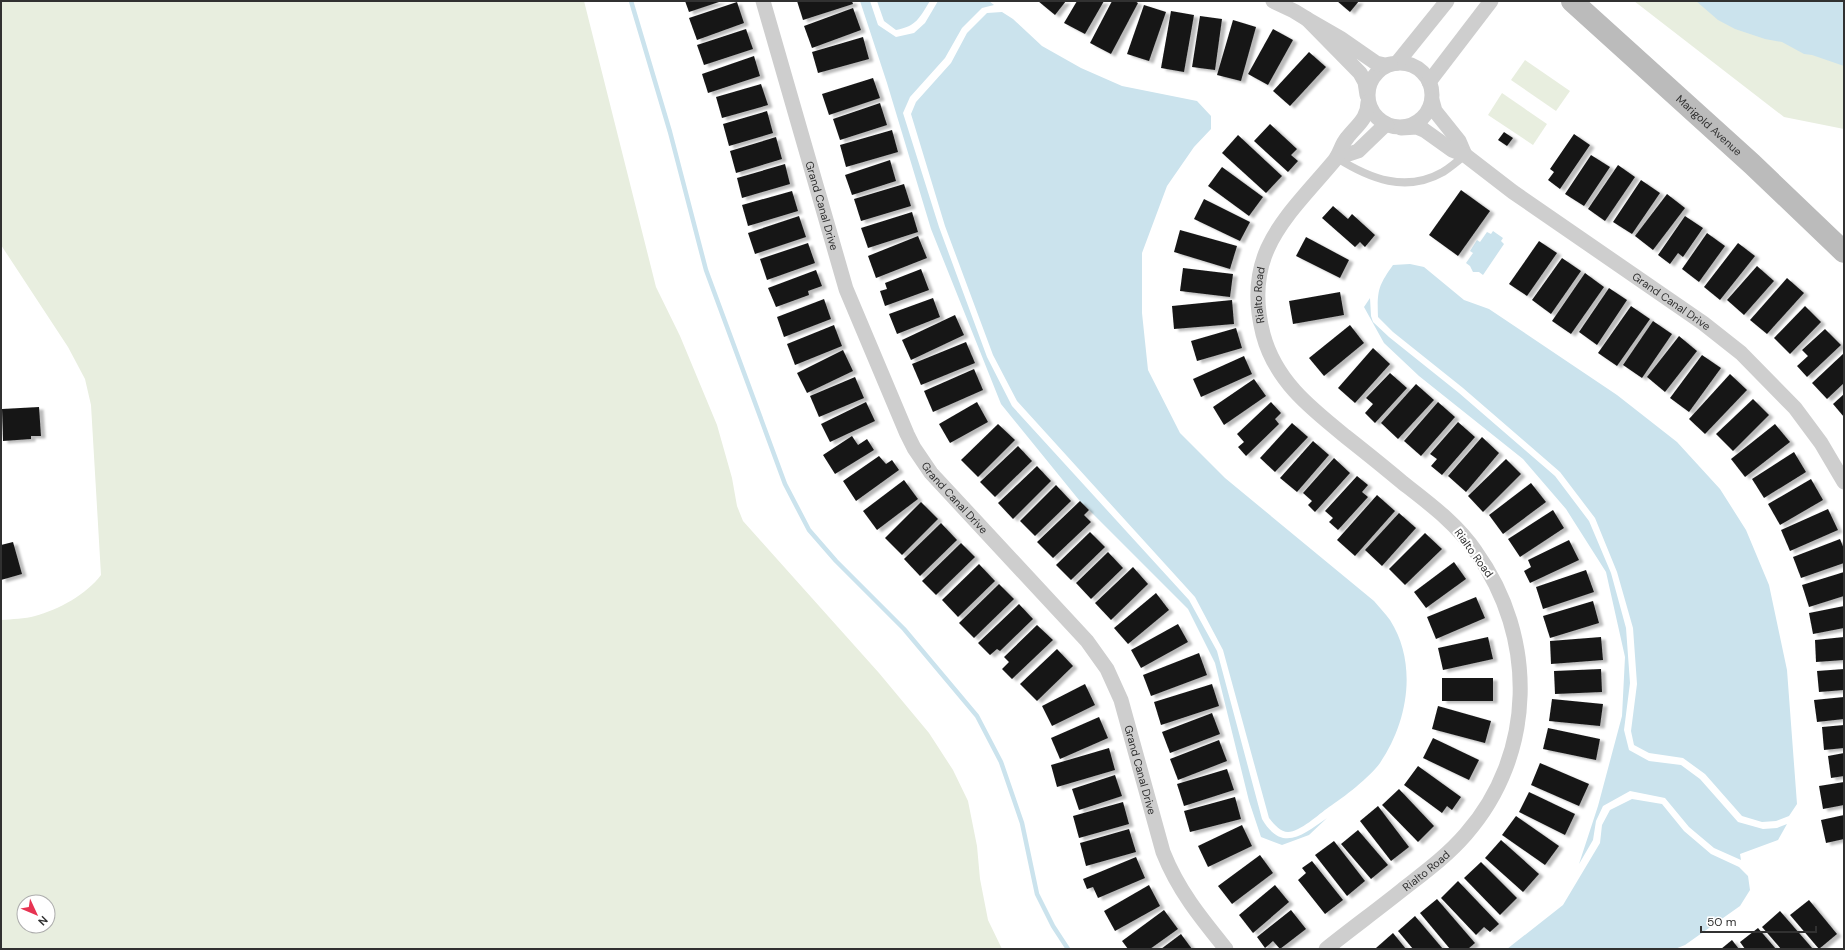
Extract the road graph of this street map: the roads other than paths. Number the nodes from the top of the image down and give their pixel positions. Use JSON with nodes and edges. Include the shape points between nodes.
{"nodes":[{"id":1,"x":763,"y":1,"type":"edge"},
{"id":2,"x":1273,"y":1,"type":"edge"},
{"id":3,"x":1446,"y":1,"type":"edge"},
{"id":4,"x":1491,"y":1,"type":"edge"},
{"id":5,"x":1572,"y":1,"type":"edge"},
{"id":6,"x":1307,"y":19,"type":"junction"},
{"id":7,"x":1394,"y":63,"type":"junction"},
{"id":8,"x":1429,"y":82,"type":"junction"},
{"id":9,"x":1368,"y":99,"type":"junction"},
{"id":10,"x":1432,"y":100,"type":"junction"},
{"id":11,"x":1394,"y":126,"type":"junction"},
{"id":12,"x":1465,"y":155,"type":"junction"},
{"id":13,"x":1337,"y":158,"type":"junction"},
{"id":14,"x":1844,"y":252,"type":"edge"},
{"id":15,"x":1844,"y":482,"type":"edge"},
{"id":16,"x":1226,"y":949,"type":"edge"},
{"id":17,"x":1326,"y":949,"type":"edge"}],
"edges":[{"from":1,"to":16,"type":"street","name":"Grand Canal Drive","via":[[846,290],[907,434],[931,473],[1087,641],[1107,669],[1122,700],[1168,865],[1189,902]]},
{"from":2,"to":6,"type":"street"},
{"from":3,"to":7,"type":"street"},
{"from":4,"to":8,"type":"street"},
{"from":5,"to":14,"type":"main road","name":"Marigold Avenue","via":[[1752,164]]},
{"from":6,"to":7,"type":"street","via":[[1376,63]]},
{"from":6,"to":9,"type":"street","via":[[1360,73],[1365,82]]},
{"from":7,"to":8,"type":"street","via":[[1416,67],[1423,72]]},
{"from":7,"to":9,"type":"street","via":[[1376,73],[1368,87]]},
{"from":8,"to":10,"type":"street"},
{"from":9,"to":11,"type":"street","via":[[1375,117]]},
{"from":9,"to":13,"type":"street","name":"Rialto Road","via":[[1365,117],[1344,140]]},
{"from":10,"to":11,"type":"street","via":[[1421,119],[1412,125]]},
{"from":10,"to":12,"type":"street","name":"Grand Canal Drive","via":[[1435,111],[1459,141]]},
{"from":11,"to":12,"type":"street","name":"Grand Canal Drive","via":[[1417,127],[1452,150]]},
{"from":11,"to":13,"type":"street","via":[[1358,151]]},
{"from":12,"to":13,"type":"lane","via":[[1443,172],[1421,181],[1400,184],[1357,171]]},
{"from":12,"to":15,"type":"street","name":"Grand Canal Drive","via":[[1513,192],[1703,323],[1741,353],[1795,408],[1821,443]]},
{"from":13,"to":17,"type":"street","name":"Rialto Road","via":[[1277,228],[1266,251],[1259,283],[1258,304],[1269,351],[1282,376],[1301,400],[1443,515],[1475,550],[1493,578],[1507,608],[1519,656],[1521,693],[1510,757],[1499,783],[1468,833],[1441,859]]}]}
